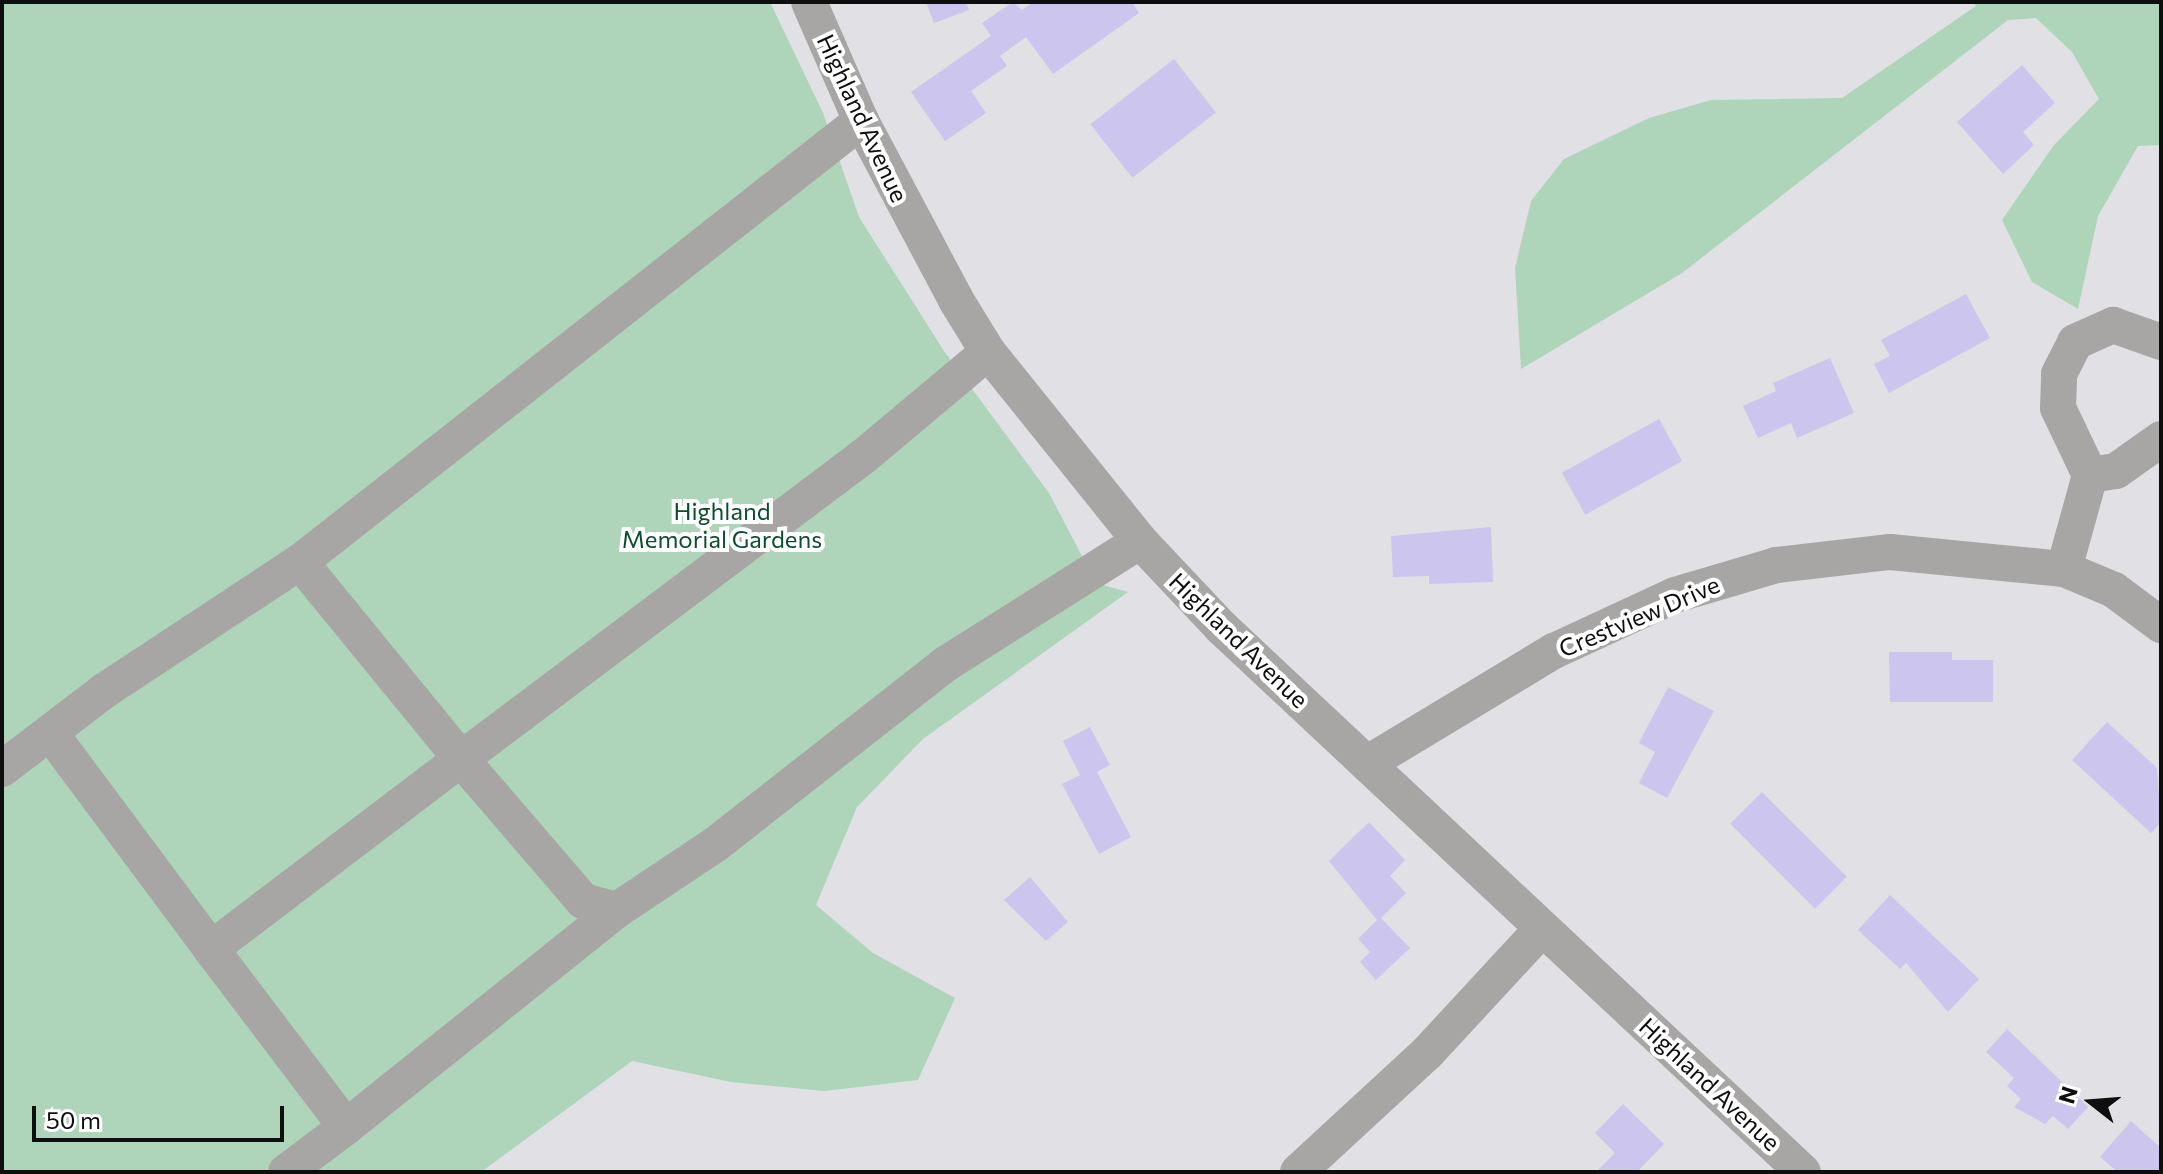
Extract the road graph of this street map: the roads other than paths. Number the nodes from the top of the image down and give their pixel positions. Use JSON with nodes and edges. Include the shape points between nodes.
{"nodes":[{"id":1,"x":809,"y":2,"type":"edge"},
{"id":2,"x":861,"y":121,"type":"junction"},
{"id":3,"x":2161,"y":342,"type":"edge"},
{"id":4,"x":988,"y":352,"type":"junction"},
{"id":5,"x":2161,"y":439,"type":"edge"},
{"id":6,"x":2090,"y":475,"type":"junction"},
{"id":7,"x":1140,"y":541,"type":"junction"},
{"id":8,"x":300,"y":562,"type":"junction"},
{"id":9,"x":2064,"y":569,"type":"junction"},
{"id":10,"x":2161,"y":625,"type":"edge"},
{"id":11,"x":51,"y":734,"type":"junction"},
{"id":12,"x":461,"y":759,"type":"junction"},
{"id":13,"x":1368,"y":763,"type":"junction"},
{"id":14,"x":2,"y":769,"type":"edge"},
{"id":15,"x":617,"y":910,"type":"junction"},
{"id":16,"x":1542,"y":929,"type":"junction"},
{"id":17,"x":211,"y":949,"type":"junction"},
{"id":18,"x":346,"y":1127,"type":"junction"},
{"id":19,"x":286,"y":1172,"type":"edge"},
{"id":20,"x":1298,"y":1172,"type":"edge"},
{"id":21,"x":1803,"y":1172,"type":"edge"}],
"edges":[{"from":1,"to":2,"type":"street","name":"Highland Avenue"},
{"from":2,"to":4,"type":"street","name":"Highland Avenue"},
{"from":2,"to":8,"type":"street"},
{"from":3,"to":6,"type":"street","via":[[2113,325],[2075,342],[2059,374],[2058,408]]},
{"from":4,"to":7,"type":"street","name":"Highland Avenue"},
{"from":4,"to":12,"type":"street","via":[[806,501]]},
{"from":5,"to":6,"type":"street","via":[[2116,471]]},
{"from":6,"to":9,"type":"street"},
{"from":7,"to":13,"type":"street","name":"Highland Avenue","via":[[1221,627]]},
{"from":7,"to":15,"type":"street","via":[[944,665],[716,844]]},
{"from":8,"to":11,"type":"street","via":[[104,691]]},
{"from":8,"to":12,"type":"street"},
{"from":9,"to":10,"type":"street","name":"Crestview Drive","via":[[2114,590]]},
{"from":9,"to":13,"type":"street","name":"Crestview Drive","via":[[1890,552],[1776,565],[1675,595],[1554,651]]},
{"from":11,"to":14,"type":"street"},
{"from":11,"to":17,"type":"street"},
{"from":12,"to":15,"type":"street","via":[[583,901]]},
{"from":12,"to":17,"type":"street"},
{"from":13,"to":16,"type":"street","name":"Highland Avenue"},
{"from":15,"to":18,"type":"street"},
{"from":16,"to":20,"type":"street","via":[[1427,1053]]},
{"from":16,"to":21,"type":"street","name":"Highland Avenue"},
{"from":17,"to":18,"type":"street"},
{"from":18,"to":19,"type":"street"}]}
